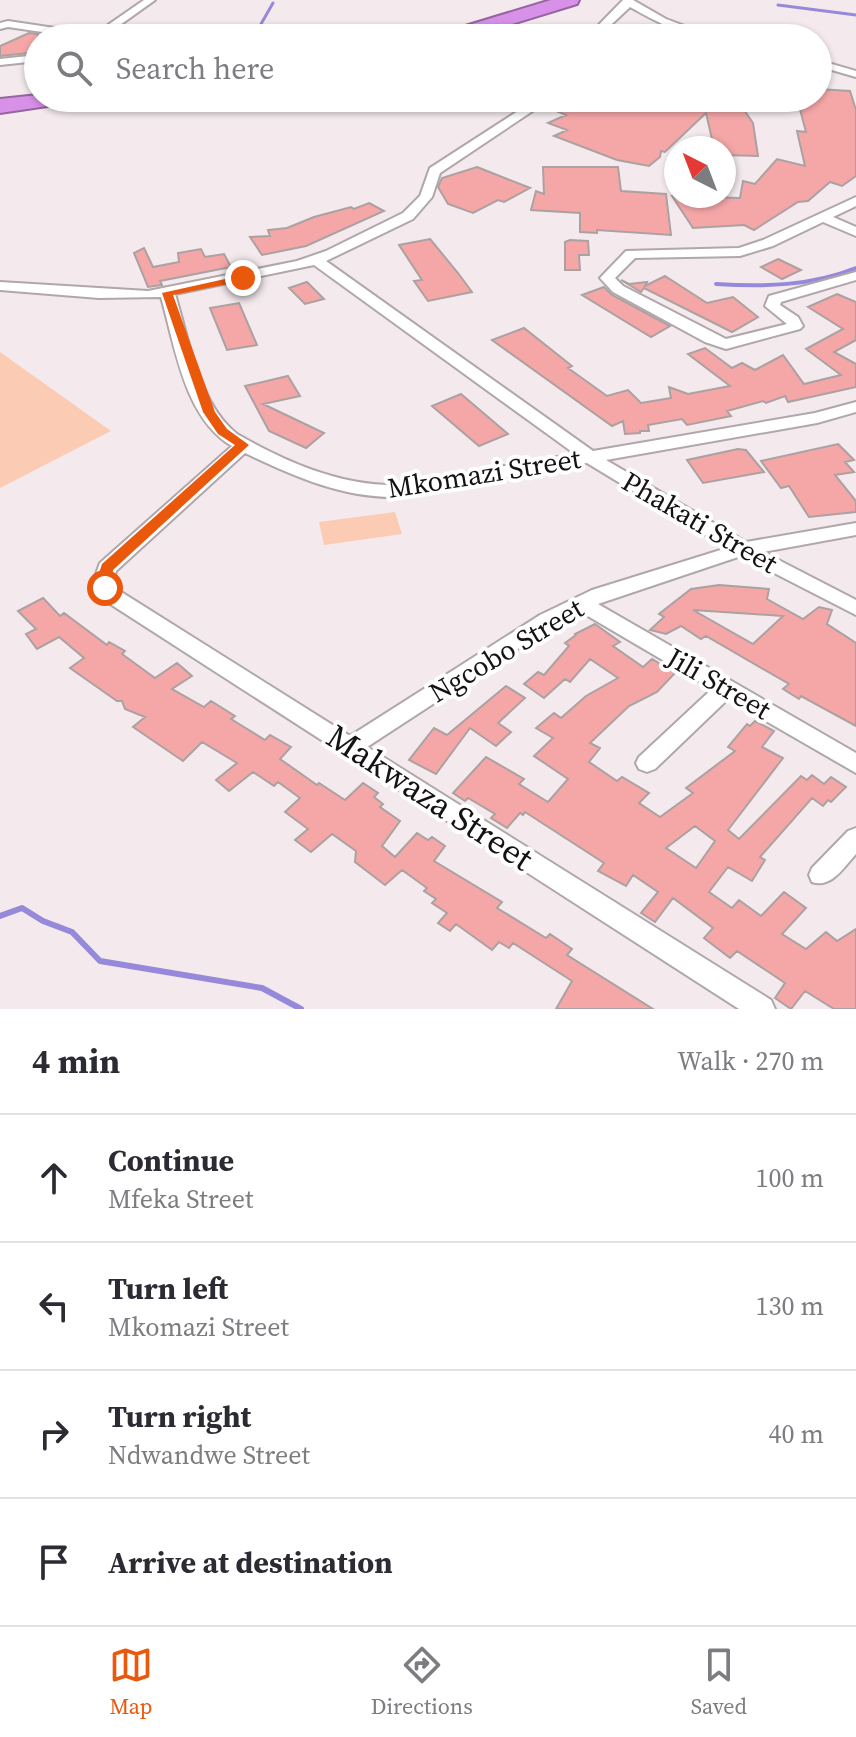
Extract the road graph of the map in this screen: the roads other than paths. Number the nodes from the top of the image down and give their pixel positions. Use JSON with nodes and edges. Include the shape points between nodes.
{"nodes":[{"id":1,"x":150,"y":0,"type":"edge"},
{"id":2,"x":570,"y":0,"type":"edge"},
{"id":3,"x":628,"y":1,"type":"edge"},
{"id":4,"x":118,"y":24,"type":"edge"},
{"id":5,"x":492,"y":24,"type":"edge"},
{"id":6,"x":605,"y":24,"type":"edge"},
{"id":7,"x":671,"y":24,"type":"edge"},
{"id":8,"x":4,"y":25,"type":"edge"},
{"id":9,"x":24,"y":27,"type":"edge"},
{"id":10,"x":24,"y":59,"type":"edge"},
{"id":11,"x":0,"y":62,"type":"edge"},
{"id":12,"x":832,"y":67,"type":"edge"},
{"id":13,"x":856,"y":74,"type":"edge"},
{"id":14,"x":24,"y":103,"type":"edge"},
{"id":15,"x":0,"y":106,"type":"edge"},
{"id":16,"x":525,"y":112,"type":"edge"},
{"id":17,"x":856,"y":201,"type":"edge"},
{"id":18,"x":823,"y":217,"type":"junction"},
{"id":19,"x":856,"y":232,"type":"edge"},
{"id":20,"x":316,"y":260,"type":"junction"},
{"id":21,"x":856,"y":276,"type":"edge"},
{"id":22,"x":0,"y":286,"type":"edge"},
{"id":23,"x":167,"y":293,"type":"junction"},
{"id":24,"x":856,"y":407,"type":"edge"},
{"id":25,"x":243,"y":445,"type":"junction"},
{"id":26,"x":588,"y":456,"type":"junction"},
{"id":27,"x":856,"y":529,"type":"edge"},
{"id":28,"x":743,"y":549,"type":"junction"},
{"id":29,"x":582,"y":603,"type":"junction"},
{"id":30,"x":856,"y":608,"type":"edge"},
{"id":31,"x":726,"y":688,"type":"junction"},
{"id":32,"x":351,"y":746,"type":"junction"},
{"id":33,"x":647,"y":763,"type":"dead end"},
{"id":34,"x":856,"y":764,"type":"edge"},
{"id":35,"x":856,"y":838,"type":"edge"},
{"id":36,"x":821,"y":875,"type":"dead end"},
{"id":37,"x":762,"y":1009,"type":"edge"}],
"edges":[{"from":1,"to":4,"type":"street"},
{"from":2,"to":5,"type":"highway"},
{"from":3,"to":6,"type":"street"},
{"from":3,"to":7,"type":"street"},
{"from":8,"to":9,"type":"street"},
{"from":10,"to":11,"type":"street"},
{"from":12,"to":13,"type":"street"},
{"from":14,"to":15,"type":"highway"},
{"from":16,"to":20,"type":"street","via":[[434,171],[426,197],[408,216]]},
{"from":17,"to":18,"type":"street"},
{"from":18,"to":19,"type":"street"},
{"from":18,"to":21,"type":"street","via":[[740,252],[631,254],[607,278],[710,339],[733,345],[795,326],[772,301]]},
{"from":20,"to":23,"type":"street"},
{"from":20,"to":26,"type":"street","name":"Phakati Street"},
{"from":22,"to":23,"type":"street"},
{"from":23,"to":25,"type":"street","name":"Mkomazi Street","via":[[209,412],[222,431]]},
{"from":24,"to":26,"type":"street","name":"Mkomazi Street"},
{"from":25,"to":26,"type":"street","name":"Mkomazi Street","via":[[350,487],[393,491]]},
{"from":25,"to":32,"type":"street","name":"Makwaza Street","via":[[116,559],[103,582],[111,595]]},
{"from":26,"to":28,"type":"street","name":"Phakati Street"},
{"from":27,"to":28,"type":"street","name":"Ngcobo Street"},
{"from":28,"to":29,"type":"street","name":"Ngcobo Street"},
{"from":28,"to":30,"type":"street","name":"Phakati Street"},
{"from":29,"to":31,"type":"street","name":"Jili Street"},
{"from":29,"to":32,"type":"street","name":"Ngcobo Street"},
{"from":31,"to":33,"type":"street"},
{"from":31,"to":34,"type":"street","name":"Jili Street"},
{"from":32,"to":37,"type":"street","name":"Makwaza Street"},
{"from":35,"to":36,"type":"street"}]}
